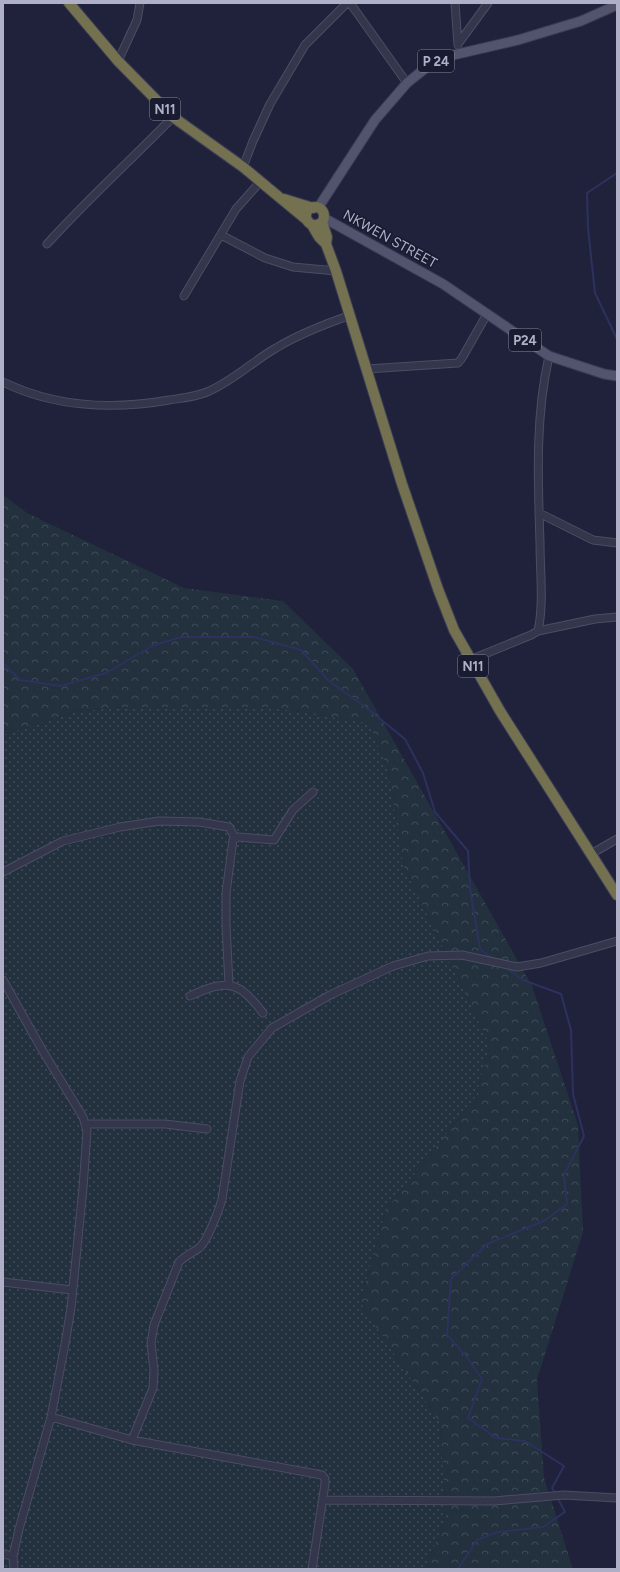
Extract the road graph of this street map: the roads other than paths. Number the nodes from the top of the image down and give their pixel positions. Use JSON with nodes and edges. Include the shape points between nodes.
{"nodes":[{"id":1,"x":69,"y":3,"type":"edge"},
{"id":2,"x":140,"y":3,"type":"edge"},
{"id":3,"x":349,"y":3,"type":"edge"},
{"id":4,"x":455,"y":3,"type":"edge"},
{"id":5,"x":488,"y":3,"type":"edge"},
{"id":6,"x":617,"y":5,"type":"edge"},
{"id":7,"x":458,"y":49,"type":"junction"},
{"id":8,"x":118,"y":61,"type":"junction"},
{"id":9,"x":407,"y":84,"type":"junction"},
{"id":10,"x":172,"y":117,"type":"junction"},
{"id":11,"x":243,"y":167,"type":"junction"},
{"id":12,"x":260,"y":182,"type":"junction"},
{"id":13,"x":278,"y":197,"type":"junction"},
{"id":14,"x":316,"y":208,"type":"junction"},
{"id":15,"x":316,"y":222,"type":"junction"},
{"id":16,"x":221,"y":235,"type":"junction"},
{"id":17,"x":47,"y":244,"type":"dead end"},
{"id":18,"x":336,"y":271,"type":"junction"},
{"id":19,"x":184,"y":296,"type":"dead end"},
{"id":20,"x":487,"y":314,"type":"junction"},
{"id":21,"x":351,"y":315,"type":"junction"},
{"id":22,"x":549,"y":356,"type":"junction"},
{"id":23,"x":367,"y":369,"type":"junction"},
{"id":24,"x":617,"y":376,"type":"edge"},
{"id":25,"x":3,"y":382,"type":"edge"},
{"id":26,"x":539,"y":513,"type":"junction"},
{"id":27,"x":617,"y":543,"type":"edge"},
{"id":28,"x":617,"y":617,"type":"edge"},
{"id":29,"x":538,"y":631,"type":"junction"},
{"id":30,"x":470,"y":660,"type":"junction"},
{"id":31,"x":313,"y":792,"type":"dead end"},
{"id":32,"x":235,"y":838,"type":"junction"},
{"id":33,"x":617,"y":839,"type":"edge"},
{"id":34,"x":591,"y":854,"type":"junction"},
{"id":35,"x":3,"y":872,"type":"edge"},
{"id":36,"x":617,"y":895,"type":"edge"},
{"id":37,"x":617,"y":941,"type":"edge"},
{"id":38,"x":3,"y":980,"type":"edge"},
{"id":39,"x":229,"y":984,"type":"junction"},
{"id":40,"x":190,"y":996,"type":"dead end"},
{"id":41,"x":263,"y":1013,"type":"dead end"},
{"id":42,"x":86,"y":1124,"type":"junction"},
{"id":43,"x":207,"y":1129,"type":"dead end"},
{"id":44,"x":3,"y":1282,"type":"edge"},
{"id":45,"x":72,"y":1290,"type":"junction"},
{"id":46,"x":51,"y":1417,"type":"junction"},
{"id":47,"x":132,"y":1440,"type":"junction"},
{"id":48,"x":617,"y":1498,"type":"edge"},
{"id":49,"x":323,"y":1500,"type":"junction"},
{"id":50,"x":3,"y":1554,"type":"edge"},
{"id":51,"x":13,"y":1556,"type":"junction"},
{"id":52,"x":14,"y":1569,"type":"edge"},
{"id":53,"x":312,"y":1569,"type":"edge"}],
"edges":[{"from":1,"to":8,"type":"highway","number":"N11"},
{"from":2,"to":8,"type":"street","via":[[137,20]]},
{"from":3,"to":9,"type":"street"},
{"from":3,"to":11,"type":"street","via":[[305,45],[270,104]]},
{"from":4,"to":7,"type":"street"},
{"from":5,"to":7,"type":"street"},
{"from":6,"to":7,"type":"main road","number":"P 24","via":[[581,21],[544,32]]},
{"from":7,"to":9,"type":"main road","number":"P 24","via":[[432,63]]},
{"from":8,"to":10,"type":"highway","number":"N11"},
{"from":9,"to":14,"type":"main road","number":"P 24","via":[[375,120]]},
{"from":10,"to":11,"type":"highway","number":"N11"},
{"from":10,"to":17,"type":"street"},
{"from":11,"to":12,"type":"highway","number":"N11"},
{"from":12,"to":13,"type":"highway","number":"N11"},
{"from":12,"to":16,"type":"street","via":[[236,209]]},
{"from":13,"to":14,"type":"highway","number":"N11"},
{"from":13,"to":15,"type":"highway"},
{"from":14,"to":15,"type":"highway","via":[[324,213]]},
{"from":14,"to":15,"type":"highway","via":[[307,213]]},
{"from":15,"to":18,"type":"highway","number":"N11","via":[[327,237],[326,244]]},
{"from":15,"to":20,"type":"main road","name":"NKWEN STREET","number":"P24","via":[[443,284]]},
{"from":16,"to":18,"type":"street","via":[[265,258],[293,267]]},
{"from":16,"to":19,"type":"street"},
{"from":18,"to":21,"type":"highway","number":"N11"},
{"from":20,"to":22,"type":"main road","number":"P24"},
{"from":20,"to":23,"type":"street","via":[[458,363]]},
{"from":21,"to":23,"type":"highway","number":"N11"},
{"from":21,"to":25,"type":"street","via":[[277,347],[219,386],[196,396],[119,407],[46,399],[25,393]]},
{"from":22,"to":24,"type":"main road","number":"P24"},
{"from":22,"to":26,"type":"street","via":[[542,386],[538,443]]},
{"from":23,"to":30,"type":"highway","number":"N11","via":[[435,581],[454,630]]},
{"from":26,"to":27,"type":"street","via":[[592,540]]},
{"from":26,"to":29,"type":"street","via":[[541,585]]},
{"from":28,"to":29,"type":"street"},
{"from":29,"to":30,"type":"street"},
{"from":30,"to":34,"type":"highway","number":"N11"},
{"from":31,"to":32,"type":"street","via":[[293,810],[274,840]]},
{"from":32,"to":35,"type":"street","via":[[229,827],[199,822],[159,821],[120,827],[63,841]]},
{"from":32,"to":39,"type":"street","via":[[226,893]]},
{"from":33,"to":34,"type":"street"},
{"from":34,"to":36,"type":"highway","number":"N11"},
{"from":37,"to":47,"type":"street","via":[[541,963],[517,967],[462,955],[428,956],[393,966],[330,995],[272,1028],[248,1057],[240,1081],[218,1213],[201,1247],[179,1262],[154,1325],[151,1343],[153,1388]]},
{"from":38,"to":42,"type":"street"},
{"from":39,"to":40,"type":"street","via":[[207,988]]},
{"from":39,"to":41,"type":"street","via":[[250,995]]},
{"from":42,"to":43,"type":"street","via":[[165,1124]]},
{"from":42,"to":45,"type":"street","via":[[83,1188]]},
{"from":44,"to":45,"type":"street"},
{"from":45,"to":46,"type":"street"},
{"from":46,"to":47,"type":"street"},
{"from":46,"to":51,"type":"street"},
{"from":47,"to":49,"type":"street","via":[[316,1473],[325,1479]]},
{"from":48,"to":49,"type":"street","via":[[564,1495],[494,1501]]},
{"from":49,"to":53,"type":"street"},
{"from":50,"to":51,"type":"street"},
{"from":51,"to":52,"type":"street"}]}
